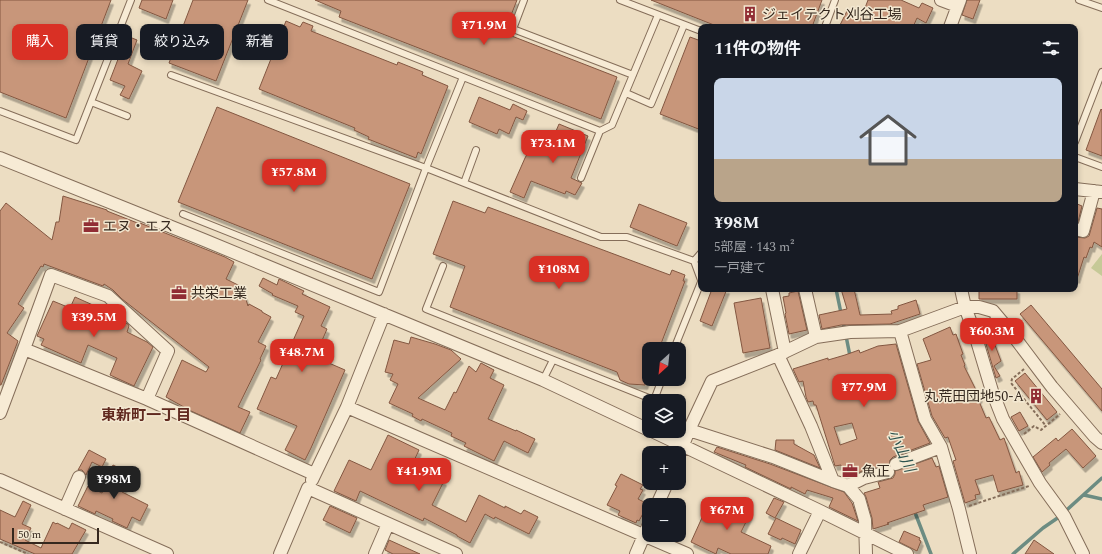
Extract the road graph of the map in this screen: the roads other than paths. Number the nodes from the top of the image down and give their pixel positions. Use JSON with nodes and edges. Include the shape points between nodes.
{"nodes":[{"id":1,"x":131,"y":0,"type":"edge"},
{"id":2,"x":268,"y":0,"type":"edge"},
{"id":3,"x":524,"y":0,"type":"edge"},
{"id":4,"x":620,"y":0,"type":"edge"},
{"id":5,"x":835,"y":0,"type":"edge"},
{"id":6,"x":941,"y":0,"type":"edge"},
{"id":7,"x":1079,"y":0,"type":"edge"},
{"id":8,"x":958,"y":3,"type":"edge"},
{"id":9,"x":1102,"y":8,"type":"edge"},
{"id":10,"x":658,"y":15,"type":"junction"},
{"id":11,"x":826,"y":24,"type":"edge"},
{"id":12,"x":951,"y":24,"type":"edge"},
{"id":13,"x":684,"y":25,"type":"junction"},
{"id":14,"x":698,"y":30,"type":"edge"},
{"id":15,"x":1102,"y":72,"type":"edge"},
{"id":16,"x":171,"y":75,"type":"dead end"},
{"id":17,"x":633,"y":75,"type":"junction"},
{"id":18,"x":463,"y":77,"type":"junction"},
{"id":19,"x":626,"y":93,"type":"junction"},
{"id":20,"x":91,"y":102,"type":"junction"},
{"id":21,"x":0,"y":111,"type":"edge"},
{"id":22,"x":127,"y":116,"type":"dead end"},
{"id":23,"x":600,"y":131,"type":"junction"},
{"id":24,"x":1078,"y":134,"type":"edge"},
{"id":25,"x":476,"y":150,"type":"dead end"},
{"id":26,"x":0,"y":158,"type":"edge"},
{"id":27,"x":1078,"y":158,"type":"edge"},
{"id":28,"x":1102,"y":167,"type":"edge"},
{"id":29,"x":426,"y":168,"type":"junction"},
{"id":30,"x":581,"y":178,"type":"dead end"},
{"id":31,"x":464,"y":183,"type":"junction"},
{"id":32,"x":1078,"y":189,"type":"edge"},
{"id":33,"x":1098,"y":192,"type":"edge"},
{"id":34,"x":183,"y":214,"type":"dead end"},
{"id":35,"x":1078,"y":230,"type":"edge"},
{"id":36,"x":698,"y":256,"type":"edge"},
{"id":37,"x":694,"y":261,"type":"junction"},
{"id":38,"x":443,"y":266,"type":"dead end"},
{"id":39,"x":698,"y":272,"type":"edge"},
{"id":40,"x":698,"y":289,"type":"edge"},
{"id":41,"x":772,"y":292,"type":"edge"},
{"id":42,"x":806,"y":292,"type":"edge"},
{"id":43,"x":962,"y":292,"type":"edge"},
{"id":44,"x":965,"y":307,"type":"junction"},
{"id":45,"x":384,"y":314,"type":"junction"},
{"id":46,"x":900,"y":330,"type":"junction"},
{"id":47,"x":816,"y":337,"type":"junction"},
{"id":48,"x":677,"y":342,"type":"edge"},
{"id":49,"x":24,"y":349,"type":"junction"},
{"id":50,"x":782,"y":353,"type":"junction"},
{"id":51,"x":553,"y":360,"type":"junction"},
{"id":52,"x":543,"y":380,"type":"junction"},
{"id":53,"x":659,"y":386,"type":"edge"},
{"id":54,"x":147,"y":399,"type":"junction"},
{"id":55,"x":347,"y":407,"type":"junction"},
{"id":56,"x":0,"y":413,"type":"edge"},
{"id":57,"x":642,"y":427,"type":"edge"},
{"id":58,"x":689,"y":430,"type":"junction"},
{"id":59,"x":663,"y":438,"type":"edge"},
{"id":60,"x":1102,"y":443,"type":"edge"},
{"id":61,"x":675,"y":446,"type":"edge"},
{"id":62,"x":683,"y":446,"type":"edge"},
{"id":63,"x":941,"y":447,"type":"junction"},
{"id":64,"x":686,"y":452,"type":"edge"},
{"id":65,"x":314,"y":474,"type":"junction"},
{"id":66,"x":79,"y":477,"type":"dead end"},
{"id":67,"x":0,"y":480,"type":"edge"},
{"id":68,"x":833,"y":481,"type":"junction"},
{"id":69,"x":848,"y":486,"type":"junction"},
{"id":70,"x":308,"y":488,"type":"junction"},
{"id":71,"x":64,"y":509,"type":"junction"},
{"id":72,"x":820,"y":511,"type":"junction"},
{"id":73,"x":388,"y":524,"type":"junction"},
{"id":74,"x":642,"y":528,"type":"edge"},
{"id":75,"x":866,"y":534,"type":"junction"},
{"id":76,"x":642,"y":541,"type":"edge"},
{"id":77,"x":667,"y":542,"type":"edge"},
{"id":78,"x":153,"y":551,"type":"edge"},
{"id":79,"x":167,"y":554,"type":"edge"},
{"id":80,"x":280,"y":554,"type":"edge"},
{"id":81,"x":375,"y":554,"type":"edge"},
{"id":82,"x":456,"y":554,"type":"edge"},
{"id":83,"x":636,"y":554,"type":"edge"},
{"id":84,"x":687,"y":554,"type":"edge"},
{"id":85,"x":799,"y":554,"type":"edge"},
{"id":86,"x":866,"y":554,"type":"edge"},
{"id":87,"x":907,"y":554,"type":"edge"},
{"id":88,"x":970,"y":554,"type":"edge"},
{"id":89,"x":1083,"y":554,"type":"edge"}],
"edges":[{"from":1,"to":20,"type":"lane"},
{"from":2,"to":18,"type":"lane"},
{"from":3,"to":17,"type":"lane","via":[[513,29]]},
{"from":4,"to":10,"type":"lane"},
{"from":5,"to":11,"type":"lane"},
{"from":6,"to":8,"type":"street"},
{"from":7,"to":9,"type":"lane"},
{"from":8,"to":12,"type":"street"},
{"from":10,"to":13,"type":"lane"},
{"from":10,"to":17,"type":"lane"},
{"from":13,"to":14,"type":"lane"},
{"from":13,"to":19,"type":"lane","via":[[651,104]]},
{"from":15,"to":24,"type":"lane"},
{"from":16,"to":29,"type":"lane"},
{"from":17,"to":19,"type":"lane"},
{"from":18,"to":23,"type":"lane"},
{"from":18,"to":29,"type":"lane"},
{"from":19,"to":23,"type":"lane","via":[[612,125]]},
{"from":20,"to":21,"type":"lane","via":[[76,140]]},
{"from":20,"to":22,"type":"lane"},
{"from":23,"to":30,"type":"lane"},
{"from":25,"to":31,"type":"lane"},
{"from":26,"to":45,"type":"street"},
{"from":27,"to":28,"type":"lane"},
{"from":29,"to":31,"type":"lane"},
{"from":29,"to":34,"type":"lane","via":[[379,292]]},
{"from":31,"to":37,"type":"lane","via":[[601,237],[627,237]]},
{"from":32,"to":33,"type":"street"},
{"from":33,"to":35,"type":"street","via":[[1083,231]]},
{"from":36,"to":37,"type":"lane"},
{"from":37,"to":39,"type":"lane"},
{"from":38,"to":51,"type":"lane","via":[[426,309]]},
{"from":40,"to":48,"type":"lane"},
{"from":41,"to":50,"type":"street"},
{"from":42,"to":47,"type":"street"},
{"from":43,"to":44,"type":"street"},
{"from":44,"to":46,"type":"street"},
{"from":44,"to":60,"type":"street","via":[[993,311],[1069,407]]},
{"from":44,"to":89,"type":"street","via":[[1003,419],[1040,483],[1061,511]]},
{"from":45,"to":52,"type":"street"},
{"from":45,"to":55,"type":"street"},
{"from":46,"to":47,"type":"street","via":[[850,332]]},
{"from":46,"to":63,"type":"street","via":[[925,419]]},
{"from":47,"to":50,"type":"street"},
{"from":49,"to":54,"type":"street"},
{"from":49,"to":54,"type":"street","via":[[51,275],[108,296],[168,351]]},
{"from":49,"to":56,"type":"street"},
{"from":50,"to":58,"type":"street","via":[[712,381]]},
{"from":50,"to":68,"type":"street"},
{"from":51,"to":52,"type":"lane"},
{"from":51,"to":53,"type":"lane","via":[[654,400]]},
{"from":52,"to":57,"type":"street"},
{"from":54,"to":65,"type":"street"},
{"from":55,"to":65,"type":"street"},
{"from":55,"to":74,"type":"street"},
{"from":58,"to":62,"type":"street"},
{"from":58,"to":68,"type":"street","via":[[773,457]]},
{"from":59,"to":61,"type":"street"},
{"from":63,"to":69,"type":"street"},
{"from":63,"to":88,"type":"street"},
{"from":64,"to":72,"type":"street"},
{"from":65,"to":70,"type":"street"},
{"from":66,"to":71,"type":"street"},
{"from":67,"to":71,"type":"street"},
{"from":68,"to":69,"type":"street"},
{"from":69,"to":75,"type":"street","via":[[859,499]]},
{"from":70,"to":73,"type":"street"},
{"from":70,"to":80,"type":"street"},
{"from":71,"to":78,"type":"street"},
{"from":72,"to":75,"type":"street"},
{"from":72,"to":85,"type":"street"},
{"from":73,"to":81,"type":"street"},
{"from":73,"to":82,"type":"street"},
{"from":75,"to":86,"type":"street"},
{"from":75,"to":87,"type":"street"},
{"from":76,"to":83,"type":"street"},
{"from":77,"to":84,"type":"street"},
{"from":78,"to":79,"type":"street"}]}
